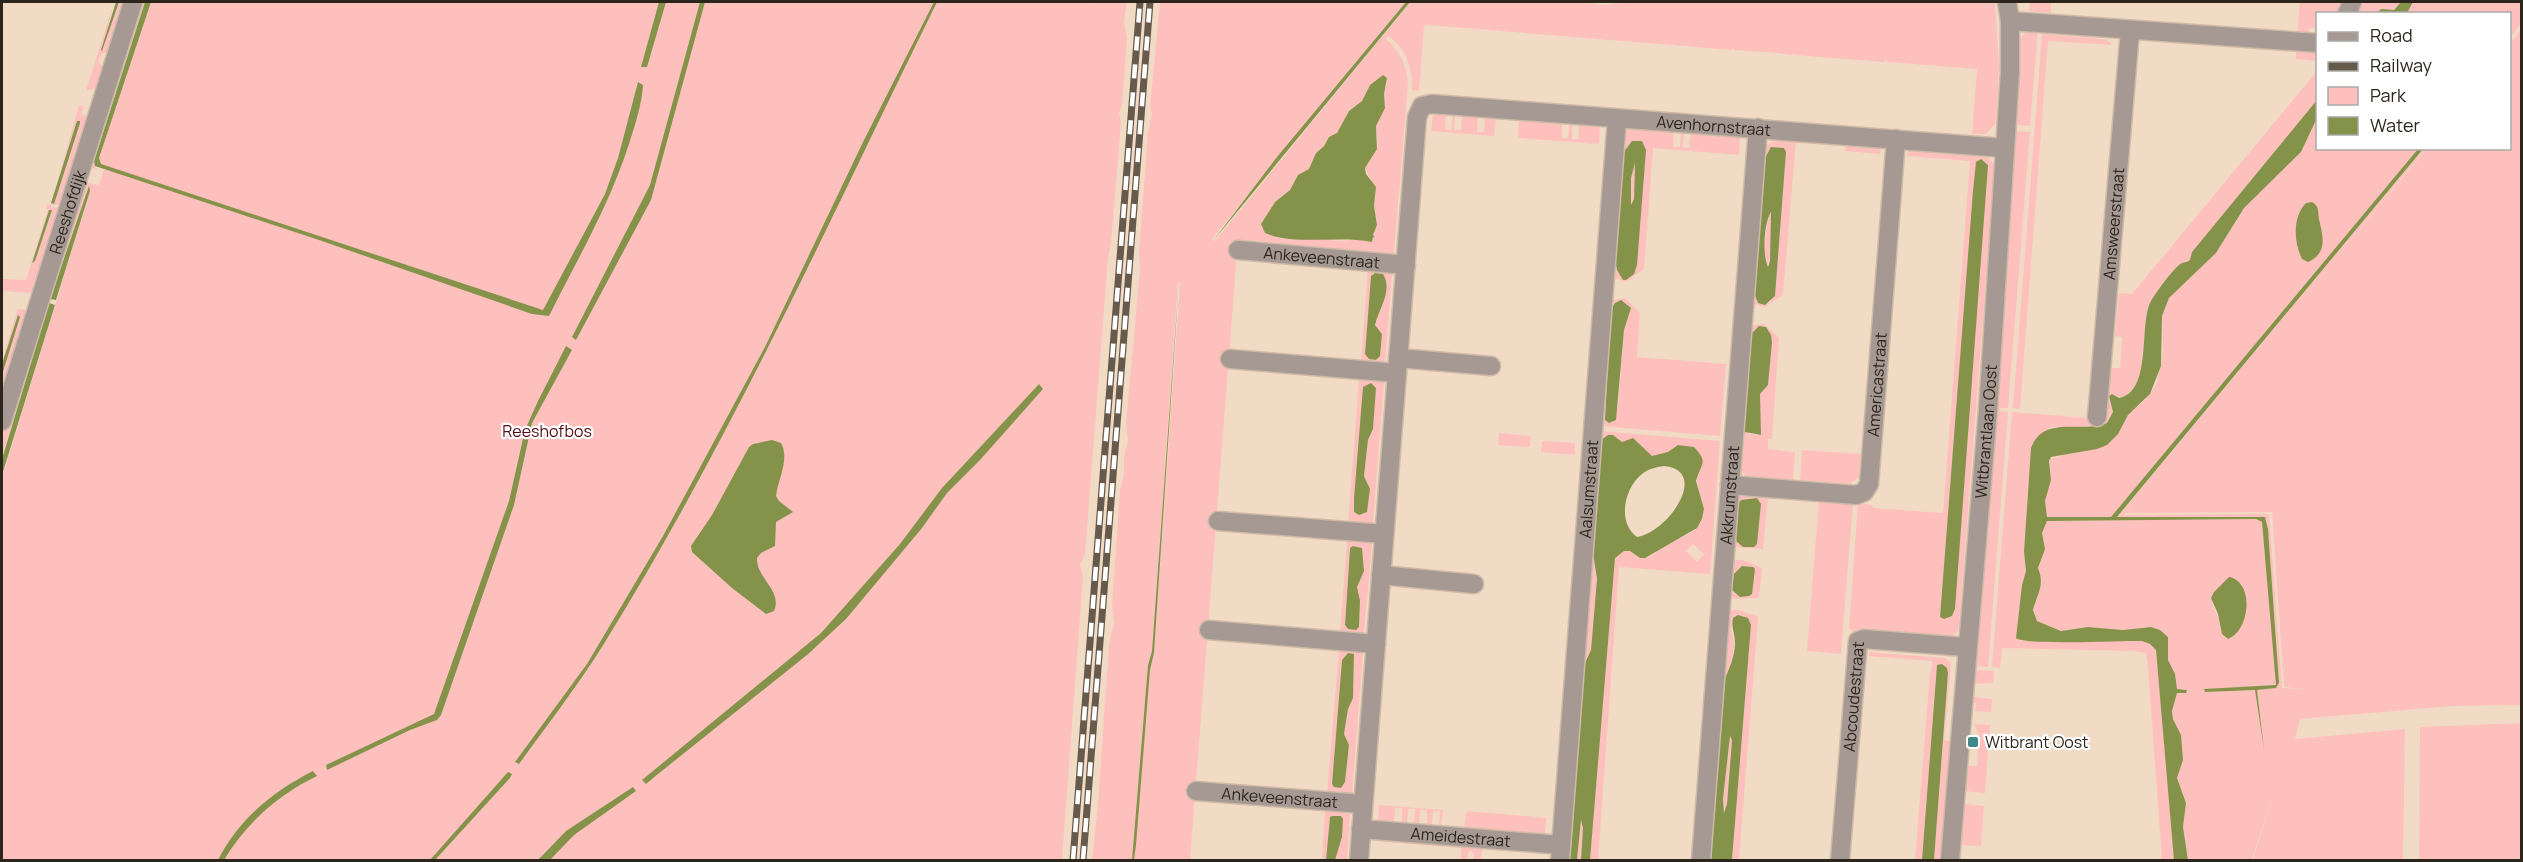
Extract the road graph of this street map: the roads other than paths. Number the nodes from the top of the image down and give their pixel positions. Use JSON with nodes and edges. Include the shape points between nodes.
{"nodes":[{"id":1,"x":133,"y":2,"type":"edge"},
{"id":2,"x":2007,"y":2,"type":"edge"},
{"id":3,"x":2010,"y":21,"type":"junction"},
{"id":4,"x":2130,"y":31,"type":"junction"},
{"id":5,"x":2316,"y":43,"type":"edge"},
{"id":6,"x":1617,"y":119,"type":"junction"},
{"id":7,"x":1758,"y":128,"type":"junction"},
{"id":8,"x":1896,"y":139,"type":"junction"},
{"id":9,"x":2004,"y":148,"type":"junction"},
{"id":10,"x":1239,"y":250,"type":"dead end"},
{"id":11,"x":1406,"y":265,"type":"junction"},
{"id":12,"x":1230,"y":359,"type":"dead end"},
{"id":13,"x":1398,"y":366,"type":"junction"},
{"id":14,"x":1491,"y":366,"type":"dead end"},
{"id":15,"x":2097,"y":417,"type":"dead end"},
{"id":16,"x":2,"y":421,"type":"edge"},
{"id":17,"x":1730,"y":485,"type":"junction"},
{"id":18,"x":1218,"y":521,"type":"dead end"},
{"id":19,"x":1384,"y":534,"type":"junction"},
{"id":20,"x":1381,"y":575,"type":"junction"},
{"id":21,"x":1474,"y":584,"type":"dead end"},
{"id":22,"x":1209,"y":630,"type":"dead end"},
{"id":23,"x":1376,"y":644,"type":"junction"},
{"id":24,"x":1966,"y":647,"type":"junction"},
{"id":25,"x":1196,"y":791,"type":"dead end"},
{"id":26,"x":1363,"y":804,"type":"junction"},
{"id":27,"x":1361,"y":829,"type":"junction"},
{"id":28,"x":1561,"y":853,"type":"edge"},
{"id":29,"x":1359,"y":861,"type":"edge"},
{"id":30,"x":1701,"y":861,"type":"edge"},
{"id":31,"x":1840,"y":861,"type":"edge"},
{"id":32,"x":1950,"y":861,"type":"edge"}],
"edges":[{"from":1,"to":16,"type":"street","name":"Reeshofdijk"},
{"from":2,"to":3,"type":"street","name":"Witbrantlaan Oost"},
{"from":3,"to":4,"type":"street"},
{"from":3,"to":9,"type":"street","name":"Witbrantlaan Oost"},
{"from":4,"to":5,"type":"street"},
{"from":4,"to":15,"type":"street","name":"Amsweerstraat"},
{"from":6,"to":7,"type":"street","name":"Avenhornstraat"},
{"from":6,"to":11,"type":"street","name":"Avenhornstraat","via":[[1422,106],[1417,117]]},
{"from":6,"to":28,"type":"street","name":"Aalsumstraat"},
{"from":7,"to":8,"type":"street","name":"Avenhornstraat"},
{"from":7,"to":17,"type":"street","name":"Akkrumstraat"},
{"from":8,"to":9,"type":"street","name":"Avenhornstraat"},
{"from":8,"to":17,"type":"street","name":"Americastraat","via":[[1869,484],[1856,495]]},
{"from":9,"to":24,"type":"street","name":"Witbrantlaan Oost","via":[[1988,410]]},
{"from":10,"to":11,"type":"street","name":"Ankeveenstraat"},
{"from":11,"to":13,"type":"street"},
{"from":12,"to":13,"type":"street"},
{"from":13,"to":14,"type":"street"},
{"from":13,"to":19,"type":"street"},
{"from":17,"to":30,"type":"street","name":"Akkrumstraat"},
{"from":18,"to":19,"type":"street"},
{"from":19,"to":20,"type":"street"},
{"from":20,"to":21,"type":"street"},
{"from":20,"to":23,"type":"street"},
{"from":22,"to":23,"type":"street"},
{"from":23,"to":26,"type":"street"},
{"from":24,"to":31,"type":"street","name":"Abcoudestraat","via":[[1858,641]]},
{"from":24,"to":32,"type":"street","name":"Witbrantlaan Oost"},
{"from":25,"to":26,"type":"street","name":"Ankeveenstraat"},
{"from":26,"to":27,"type":"street"},
{"from":27,"to":28,"type":"street","name":"Ameidestraat"},
{"from":27,"to":29,"type":"street"}]}
